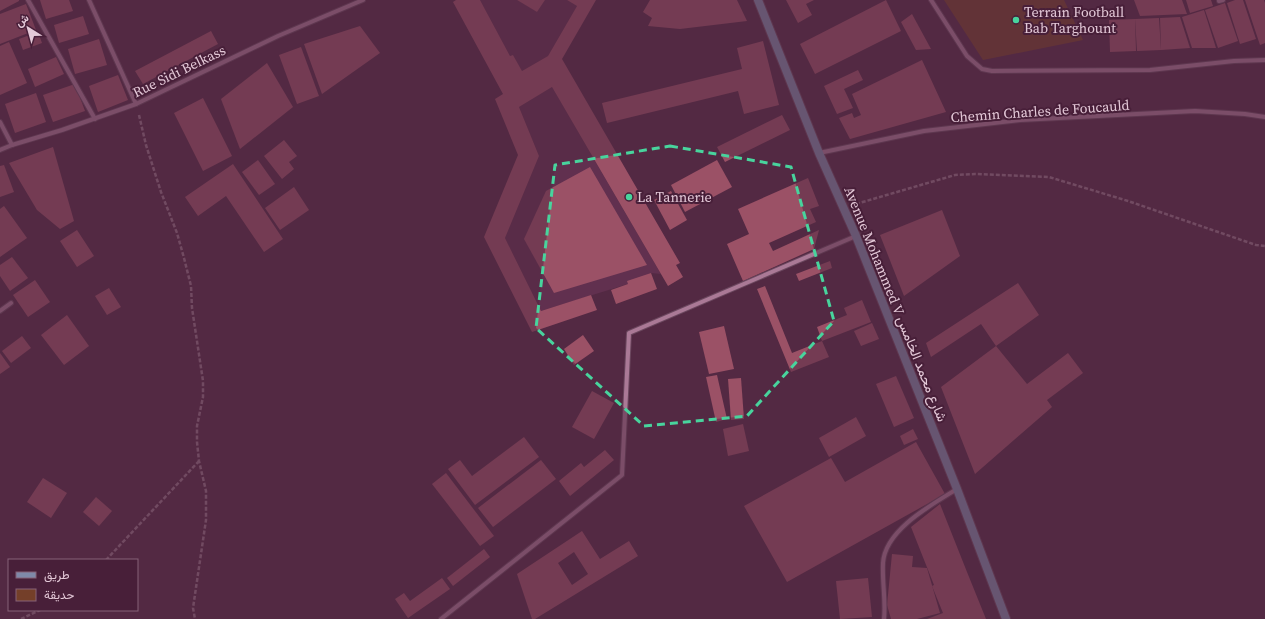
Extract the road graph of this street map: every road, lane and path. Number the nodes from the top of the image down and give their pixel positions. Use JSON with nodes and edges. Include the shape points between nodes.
{"nodes":[{"id":1,"x":28,"y":0,"type":"edge"},
{"id":2,"x":89,"y":0,"type":"edge"},
{"id":3,"x":363,"y":0,"type":"edge"},
{"id":4,"x":758,"y":0,"type":"edge"},
{"id":5,"x":932,"y":0,"type":"edge"},
{"id":6,"x":1265,"y":60,"type":"edge"},
{"id":7,"x":136,"y":104,"type":"junction"},
{"id":8,"x":1265,"y":117,"type":"edge"},
{"id":9,"x":96,"y":119,"type":"junction"},
{"id":10,"x":0,"y":122,"type":"edge"},
{"id":11,"x":12,"y":145,"type":"junction"},
{"id":12,"x":0,"y":150,"type":"edge"},
{"id":13,"x":819,"y":153,"type":"junction"},
{"id":14,"x":843,"y":208,"type":"junction"},
{"id":15,"x":856,"y":236,"type":"junction"},
{"id":16,"x":1265,"y":246,"type":"edge"},
{"id":17,"x":10,"y":303,"type":"dead end"},
{"id":18,"x":0,"y":311,"type":"edge"},
{"id":19,"x":199,"y":461,"type":"junction"},
{"id":20,"x":957,"y":489,"type":"junction"},
{"id":21,"x":107,"y":559,"type":"edge"},
{"id":22,"x":38,"y":611,"type":"edge"},
{"id":23,"x":21,"y":619,"type":"edge"},
{"id":24,"x":196,"y":619,"type":"edge"},
{"id":25,"x":441,"y":619,"type":"edge"},
{"id":26,"x":884,"y":619,"type":"edge"},
{"id":27,"x":1006,"y":619,"type":"edge"}],
"edges":[{"from":1,"to":9,"type":"street"},
{"from":2,"to":7,"type":"street"},
{"from":3,"to":7,"type":"street","name":"Rue Sidi Belkass","via":[[278,36]]},
{"from":4,"to":13,"type":"street","name":"Avenue Mohammed V شارع محمد الخامس"},
{"from":5,"to":6,"type":"street","via":[[967,56],[982,69],[992,71],[1150,70]]},
{"from":7,"to":9,"type":"street","name":"Rue Sidi Belkass"},
{"from":7,"to":19,"type":"path","via":[[146,145],[177,233],[190,286],[203,381],[203,397],[197,426]]},
{"from":8,"to":13,"type":"street","name":"Chemin Charles de Foucauld","via":[[1195,111],[1020,120],[924,131]]},
{"from":9,"to":11,"type":"street","name":"Rue Sidi Belkass"},
{"from":10,"to":11,"type":"street"},
{"from":11,"to":12,"type":"street","name":"Rue Sidi Belkass"},
{"from":13,"to":14,"type":"street","name":"Avenue Mohammed V شارع محمد الخامس"},
{"from":14,"to":15,"type":"street","name":"Avenue Mohammed V شارع محمد الخامس"},
{"from":14,"to":16,"type":"path","via":[[955,175],[1049,178]]},
{"from":15,"to":20,"type":"street","name":"Avenue Mohammed V شارع محمد الخامس"},
{"from":15,"to":25,"type":"street","via":[[629,333],[622,475]]},
{"from":17,"to":18,"type":"street"},
{"from":19,"to":21,"type":"path"},
{"from":19,"to":24,"type":"path","via":[[206,491],[206,520],[193,608]]},
{"from":20,"to":26,"type":"street","via":[[926,508],[896,535],[889,545],[883,563],[886,609]]},
{"from":20,"to":27,"type":"street","name":"Avenue Mohammed V شارع محمد الخامس"},
{"from":22,"to":23,"type":"path"}]}
